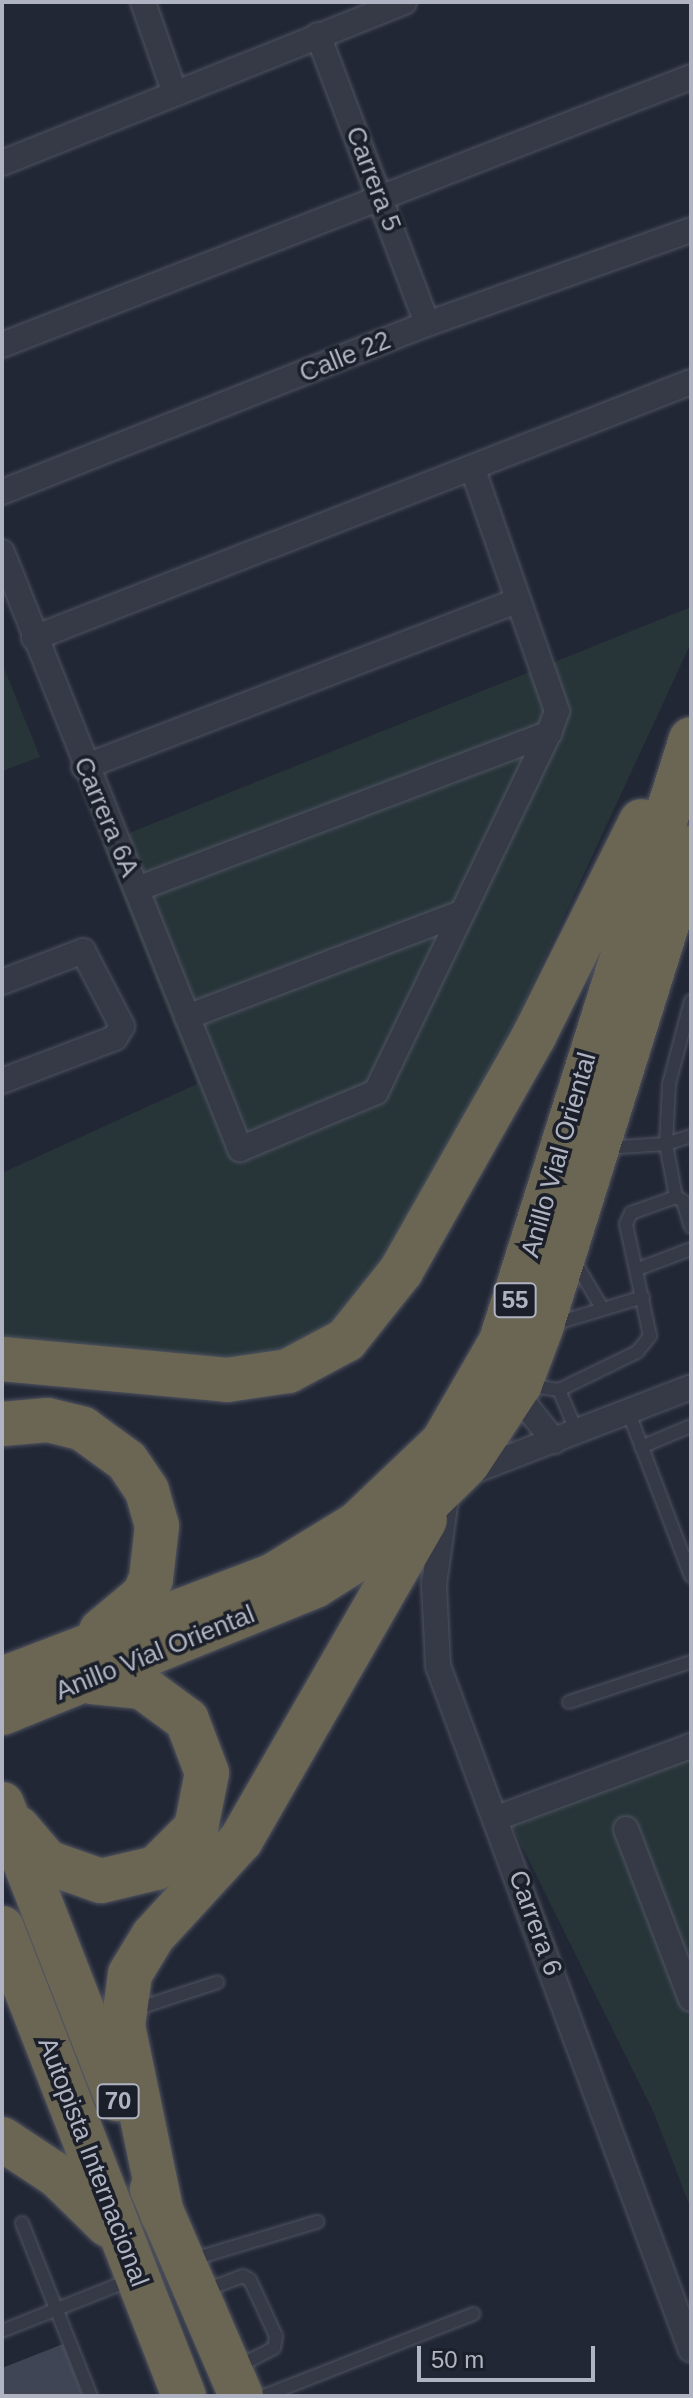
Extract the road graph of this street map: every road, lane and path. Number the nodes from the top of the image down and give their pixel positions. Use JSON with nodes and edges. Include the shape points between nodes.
{"nodes":[{"id":1,"x":143,"y":2,"type":"edge"},
{"id":2,"x":404,"y":2,"type":"edge"},
{"id":3,"x":318,"y":35,"type":"junction"},
{"id":4,"x":691,"y":77,"type":"edge"},
{"id":5,"x":174,"y":91,"type":"junction"},
{"id":6,"x":2,"y":163,"type":"edge"},
{"id":7,"x":381,"y":199,"type":"junction"},
{"id":8,"x":691,"y":230,"type":"edge"},
{"id":9,"x":427,"y":324,"type":"junction"},
{"id":10,"x":2,"y":345,"type":"edge"},
{"id":11,"x":691,"y":382,"type":"edge"},
{"id":12,"x":474,"y":472,"type":"junction"},
{"id":13,"x":2,"y":492,"type":"edge"},
{"id":14,"x":2,"y":552,"type":"edge"},
{"id":15,"x":517,"y":601,"type":"junction"},
{"id":16,"x":34,"y":638,"type":"junction"},
{"id":17,"x":549,"y":733,"type":"junction"},
{"id":18,"x":691,"y":733,"type":"edge"},
{"id":19,"x":691,"y":739,"type":"edge"},
{"id":20,"x":84,"y":767,"type":"junction"},
{"id":21,"x":691,"y":848,"type":"edge"},
{"id":22,"x":137,"y":889,"type":"junction"},
{"id":23,"x":682,"y":911,"type":"edge"},
{"id":24,"x":461,"y":913,"type":"junction"},
{"id":25,"x":2,"y":982,"type":"edge"},
{"id":26,"x":691,"y":1001,"type":"edge"},
{"id":27,"x":187,"y":1017,"type":"junction"},
{"id":28,"x":686,"y":1034,"type":"edge"},
{"id":29,"x":2,"y":1081,"type":"edge"},
{"id":30,"x":691,"y":1136,"type":"edge"},
{"id":31,"x":666,"y":1144,"type":"junction"},
{"id":32,"x":597,"y":1148,"type":"junction"},
{"id":33,"x":676,"y":1197,"type":"junction"},
{"id":34,"x":691,"y":1227,"type":"edge"},
{"id":35,"x":567,"y":1249,"type":"junction"},
{"id":36,"x":691,"y":1249,"type":"edge"},
{"id":37,"x":638,"y":1269,"type":"junction"},
{"id":38,"x":643,"y":1297,"type":"junction"},
{"id":39,"x":602,"y":1308,"type":"junction"},
{"id":40,"x":541,"y":1328,"type":"junction"},
{"id":41,"x":2,"y":1359,"type":"edge"},
{"id":42,"x":691,"y":1387,"type":"edge"},
{"id":43,"x":531,"y":1388,"type":"junction"},
{"id":44,"x":628,"y":1411,"type":"junction"},
{"id":45,"x":2,"y":1424,"type":"edge"},
{"id":46,"x":691,"y":1426,"type":"edge"},
{"id":47,"x":566,"y":1437,"type":"junction"},
{"id":48,"x":641,"y":1447,"type":"junction"},
{"id":49,"x":447,"y":1488,"type":"junction"},
{"id":50,"x":687,"y":1551,"type":"edge"},
{"id":51,"x":691,"y":1576,"type":"edge"},
{"id":52,"x":691,"y":1662,"type":"edge"},
{"id":53,"x":71,"y":1670,"type":"junction"},
{"id":54,"x":2,"y":1679,"type":"edge"},
{"id":55,"x":569,"y":1702,"type":"dead end"},
{"id":56,"x":2,"y":1713,"type":"edge"},
{"id":57,"x":691,"y":1746,"type":"edge"},
{"id":58,"x":2,"y":1801,"type":"edge"},
{"id":59,"x":497,"y":1818,"type":"junction"},
{"id":60,"x":626,"y":1829,"type":"dead end"},
{"id":61,"x":2,"y":1928,"type":"edge"},
{"id":62,"x":218,"y":1982,"type":"dead end"},
{"id":63,"x":691,"y":1999,"type":"edge"},
{"id":64,"x":122,"y":2013,"type":"junction"},
{"id":65,"x":2,"y":2139,"type":"edge"},
{"id":66,"x":162,"y":2214,"type":"junction"},
{"id":67,"x":317,"y":2222,"type":"dead end"},
{"id":68,"x":22,"y":2223,"type":"dead end"},
{"id":69,"x":130,"y":2259,"type":"junction"},
{"id":70,"x":193,"y":2276,"type":"junction"},
{"id":71,"x":56,"y":2310,"type":"junction"},
{"id":72,"x":473,"y":2314,"type":"dead end"},
{"id":73,"x":2,"y":2331,"type":"edge"},
{"id":74,"x":691,"y":2350,"type":"edge"},
{"id":75,"x":245,"y":2388,"type":"edge"},
{"id":76,"x":91,"y":2396,"type":"edge"},
{"id":77,"x":184,"y":2396,"type":"edge"}],
"edges":[{"from":1,"to":5,"type":"street"},
{"from":2,"to":3,"type":"street"},
{"from":3,"to":5,"type":"street"},
{"from":3,"to":7,"type":"street","name":"Carrera 5"},
{"from":4,"to":7,"type":"street"},
{"from":5,"to":6,"type":"street"},
{"from":7,"to":9,"type":"street","name":"Carrera 5"},
{"from":7,"to":10,"type":"street"},
{"from":8,"to":9,"type":"street","name":"Calle 22"},
{"from":9,"to":13,"type":"street","name":"Calle 22"},
{"from":11,"to":12,"type":"street"},
{"from":12,"to":15,"type":"street"},
{"from":12,"to":16,"type":"street"},
{"from":14,"to":16,"type":"street","name":"Carrera 6A"},
{"from":15,"to":17,"type":"street","via":[[557,711]]},
{"from":15,"to":20,"type":"street"},
{"from":16,"to":20,"type":"street","name":"Carrera 6A"},
{"from":17,"to":22,"type":"street"},
{"from":17,"to":24,"type":"street"},
{"from":18,"to":41,"type":"highway","via":[[666,765],[534,1036],[416,1244],[374,1312],[346,1340],[288,1371],[227,1380]]},
{"from":19,"to":53,"type":"highway","name":"Anillo Vial Oriental","number":"55","via":[[519,1290],[485,1376],[460,1419],[377,1508],[316,1550]]},
{"from":20,"to":22,"type":"street","name":"Carrera 6A"},
{"from":21,"to":23,"type":"highway","name":"Anillo Vial Oriental","number":"55"},
{"from":22,"to":27,"type":"street","name":"Carrera 6A"},
{"from":23,"to":32,"type":"highway","name":"Anillo Vial Oriental","number":"55"},
{"from":24,"to":27,"type":"street"},
{"from":24,"to":27,"type":"street","name":"Carrera 6A","via":[[376,1092],[240,1149]]},
{"from":25,"to":29,"type":"street","via":[[83,951],[122,1026],[115,1038]]},
{"from":26,"to":28,"type":"lane"},
{"from":28,"to":31,"type":"lane","via":[[665,1112]]},
{"from":30,"to":31,"type":"lane"},
{"from":31,"to":32,"type":"lane"},
{"from":31,"to":33,"type":"lane"},
{"from":32,"to":35,"type":"highway","name":"Anillo Vial Oriental","number":"55"},
{"from":33,"to":34,"type":"lane"},
{"from":33,"to":37,"type":"lane","via":[[631,1213],[626,1224]]},
{"from":35,"to":39,"type":"lane"},
{"from":35,"to":40,"type":"highway","name":"Anillo Vial Oriental","number":"55"},
{"from":36,"to":37,"type":"lane"},
{"from":37,"to":38,"type":"lane"},
{"from":38,"to":39,"type":"lane"},
{"from":38,"to":43,"type":"lane","via":[[650,1336],[637,1352]]},
{"from":39,"to":40,"type":"lane"},
{"from":40,"to":43,"type":"highway","name":"Anillo Vial Oriental","number":"55"},
{"from":42,"to":44,"type":"street"},
{"from":43,"to":47,"type":"street"},
{"from":43,"to":47,"type":"lane"},
{"from":43,"to":49,"type":"highway","name":"Anillo Vial Oriental","number":"55"},
{"from":44,"to":47,"type":"street"},
{"from":44,"to":48,"type":"lane"},
{"from":45,"to":53,"type":"highway","via":[[48,1420],[100,1437],[127,1461],[153,1508],[156,1561],[144,1595]]},
{"from":46,"to":48,"type":"lane"},
{"from":47,"to":49,"type":"street"},
{"from":48,"to":50,"type":"lane"},
{"from":49,"to":53,"type":"highway","name":"Anillo Vial Oriental","number":"55","via":[[374,1551],[315,1586]]},
{"from":49,"to":59,"type":"street","name":"Carrera 6","via":[[434,1584],[438,1666]]},
{"from":49,"to":64,"type":"highway","via":[[241,1840],[144,1948],[126,1985]]},
{"from":50,"to":51,"type":"lane"},
{"from":52,"to":55,"type":"lane"},
{"from":53,"to":54,"type":"highway","name":"Anillo Vial Oriental","number":"55"},
{"from":53,"to":56,"type":"highway","name":"Anillo Vial Oriental","number":"55"},
{"from":53,"to":58,"type":"highway","via":[[142,1687],[187,1720],[207,1773],[196,1828],[172,1858],[139,1876],[82,1878],[33,1849]]},
{"from":57,"to":59,"type":"street"},
{"from":58,"to":66,"type":"highway","name":"Autopista Internacional","number":"70"},
{"from":59,"to":74,"type":"street","name":"Carrera 6"},
{"from":60,"to":63,"type":"street"},
{"from":61,"to":69,"type":"highway","name":"Autopista Internacional","number":"70"},
{"from":62,"to":64,"type":"lane"},
{"from":64,"to":66,"type":"highway"},
{"from":65,"to":69,"type":"highway","via":[[58,2176]]},
{"from":66,"to":70,"type":"highway","name":"Autopista Internacional","number":"70"},
{"from":67,"to":70,"type":"lane"},
{"from":68,"to":71,"type":"lane"},
{"from":69,"to":71,"type":"lane"},
{"from":69,"to":77,"type":"highway","name":"Autopista Internacional","number":"70"},
{"from":70,"to":75,"type":"highway","name":"Autopista Internacional","number":"70"},
{"from":71,"to":73,"type":"lane"},
{"from":71,"to":76,"type":"lane"},
{"from":72,"to":75,"type":"lane"}]}
